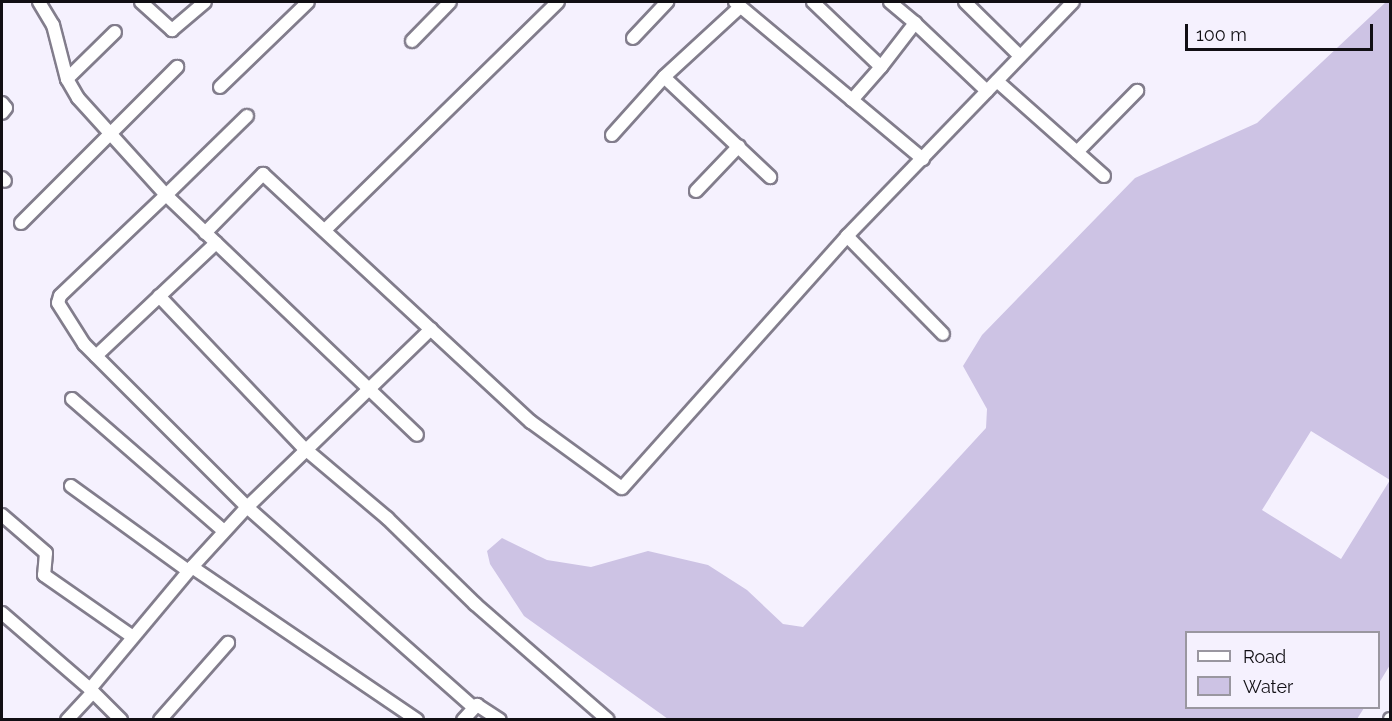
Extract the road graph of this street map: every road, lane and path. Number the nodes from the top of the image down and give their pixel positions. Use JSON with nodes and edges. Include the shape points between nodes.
{"nodes":[{"id":1,"x":39,"y":2,"type":"edge"},
{"id":2,"x":141,"y":2,"type":"edge"},
{"id":3,"x":205,"y":2,"type":"edge"},
{"id":4,"x":309,"y":2,"type":"edge"},
{"id":5,"x":450,"y":2,"type":"edge"},
{"id":6,"x":558,"y":2,"type":"edge"},
{"id":7,"x":667,"y":2,"type":"edge"},
{"id":8,"x":813,"y":2,"type":"edge"},
{"id":9,"x":890,"y":2,"type":"edge"},
{"id":10,"x":965,"y":2,"type":"edge"},
{"id":11,"x":1072,"y":2,"type":"edge"},
{"id":12,"x":737,"y":4,"type":"edge"},
{"id":13,"x":915,"y":23,"type":"junction"},
{"id":14,"x":115,"y":32,"type":"dead end"},
{"id":15,"x":633,"y":38,"type":"dead end"},
{"id":16,"x":412,"y":40,"type":"dead end"},
{"id":17,"x":1020,"y":56,"type":"junction"},
{"id":18,"x":881,"y":67,"type":"junction"},
{"id":19,"x":177,"y":68,"type":"dead end"},
{"id":20,"x":664,"y":77,"type":"junction"},
{"id":21,"x":67,"y":79,"type":"junction"},
{"id":22,"x":997,"y":81,"type":"junction"},
{"id":23,"x":220,"y":87,"type":"dead end"},
{"id":24,"x":987,"y":91,"type":"junction"},
{"id":25,"x":1137,"y":91,"type":"dead end"},
{"id":26,"x":852,"y":100,"type":"junction"},
{"id":27,"x":2,"y":103,"type":"edge"},
{"id":28,"x":2,"y":113,"type":"edge"},
{"id":29,"x":247,"y":116,"type":"dead end"},
{"id":30,"x":109,"y":134,"type":"junction"},
{"id":31,"x":612,"y":135,"type":"dead end"},
{"id":32,"x":739,"y":146,"type":"junction"},
{"id":33,"x":1077,"y":152,"type":"junction"},
{"id":34,"x":923,"y":159,"type":"junction"},
{"id":35,"x":1104,"y":176,"type":"dead end"},
{"id":36,"x":770,"y":177,"type":"dead end"},
{"id":37,"x":696,"y":191,"type":"dead end"},
{"id":38,"x":166,"y":195,"type":"junction"},
{"id":39,"x":21,"y":224,"type":"dead end"},
{"id":40,"x":325,"y":230,"type":"junction"},
{"id":41,"x":205,"y":233,"type":"junction"},
{"id":42,"x":847,"y":236,"type":"junction"},
{"id":43,"x":216,"y":243,"type":"junction"},
{"id":44,"x":158,"y":297,"type":"junction"},
{"id":45,"x":431,"y":329,"type":"junction"},
{"id":46,"x":944,"y":334,"type":"dead end"},
{"id":47,"x":96,"y":356,"type":"junction"},
{"id":48,"x":367,"y":389,"type":"junction"},
{"id":49,"x":72,"y":399,"type":"dead end"},
{"id":50,"x":417,"y":435,"type":"dead end"},
{"id":51,"x":304,"y":448,"type":"junction"},
{"id":52,"x":71,"y":486,"type":"dead end"},
{"id":53,"x":247,"y":507,"type":"junction"},
{"id":54,"x":2,"y":515,"type":"edge"},
{"id":55,"x":224,"y":531,"type":"junction"},
{"id":56,"x":190,"y":568,"type":"junction"},
{"id":57,"x":2,"y":613,"type":"edge"},
{"id":58,"x":133,"y":637,"type":"junction"},
{"id":59,"x":228,"y":643,"type":"dead end"},
{"id":60,"x":91,"y":691,"type":"junction"},
{"id":61,"x":472,"y":706,"type":"junction"},
{"id":62,"x":398,"y":716,"type":"edge"},
{"id":63,"x":67,"y":720,"type":"edge"},
{"id":64,"x":121,"y":720,"type":"edge"},
{"id":65,"x":160,"y":720,"type":"edge"},
{"id":66,"x":417,"y":720,"type":"edge"},
{"id":67,"x":463,"y":720,"type":"edge"},
{"id":68,"x":500,"y":720,"type":"edge"},
{"id":69,"x":608,"y":720,"type":"edge"}],
"edges":[{"from":1,"to":21,"type":"street","via":[[53,26]]},
{"from":2,"to":3,"type":"street","via":[[172,30]]},
{"from":4,"to":23,"type":"street"},
{"from":5,"to":16,"type":"street"},
{"from":6,"to":40,"type":"street"},
{"from":7,"to":15,"type":"street"},
{"from":8,"to":18,"type":"street"},
{"from":9,"to":13,"type":"street"},
{"from":10,"to":17,"type":"street"},
{"from":11,"to":17,"type":"street"},
{"from":12,"to":20,"type":"street"},
{"from":12,"to":26,"type":"street"},
{"from":13,"to":18,"type":"street"},
{"from":13,"to":24,"type":"street"},
{"from":14,"to":21,"type":"street"},
{"from":17,"to":22,"type":"street"},
{"from":18,"to":26,"type":"street"},
{"from":19,"to":30,"type":"street"},
{"from":20,"to":31,"type":"street"},
{"from":20,"to":32,"type":"street"},
{"from":21,"to":30,"type":"street"},
{"from":22,"to":24,"type":"street"},
{"from":22,"to":33,"type":"street"},
{"from":24,"to":34,"type":"street"},
{"from":25,"to":33,"type":"street"},
{"from":26,"to":34,"type":"street"},
{"from":27,"to":28,"type":"street","via":[[6,108]]},
{"from":29,"to":38,"type":"street"},
{"from":30,"to":38,"type":"street"},
{"from":30,"to":39,"type":"street"},
{"from":32,"to":36,"type":"street"},
{"from":32,"to":37,"type":"street"},
{"from":33,"to":35,"type":"street"},
{"from":34,"to":42,"type":"street"},
{"from":38,"to":41,"type":"street"},
{"from":38,"to":47,"type":"street","via":[[60,296],[61,310]]},
{"from":40,"to":41,"type":"street","via":[[263,174]]},
{"from":40,"to":45,"type":"street"},
{"from":41,"to":43,"type":"street"},
{"from":42,"to":45,"type":"street","via":[[622,488],[531,422]]},
{"from":42,"to":46,"type":"street"},
{"from":43,"to":44,"type":"street"},
{"from":43,"to":48,"type":"street"},
{"from":44,"to":47,"type":"street"},
{"from":44,"to":51,"type":"street"},
{"from":45,"to":48,"type":"street"},
{"from":47,"to":53,"type":"street"},
{"from":48,"to":50,"type":"street"},
{"from":48,"to":51,"type":"street"},
{"from":49,"to":55,"type":"street"},
{"from":51,"to":53,"type":"street"},
{"from":51,"to":69,"type":"street","via":[[387,518],[475,604]]},
{"from":52,"to":56,"type":"street"},
{"from":53,"to":55,"type":"street"},
{"from":53,"to":61,"type":"street"},
{"from":54,"to":58,"type":"street","via":[[46,553],[44,575]]},
{"from":55,"to":56,"type":"street"},
{"from":56,"to":58,"type":"street"},
{"from":56,"to":62,"type":"street"},
{"from":57,"to":60,"type":"street"},
{"from":58,"to":60,"type":"street"},
{"from":59,"to":65,"type":"street"},
{"from":60,"to":63,"type":"street"},
{"from":60,"to":64,"type":"street"},
{"from":61,"to":67,"type":"street"},
{"from":61,"to":68,"type":"street"},
{"from":62,"to":66,"type":"street"}]}
